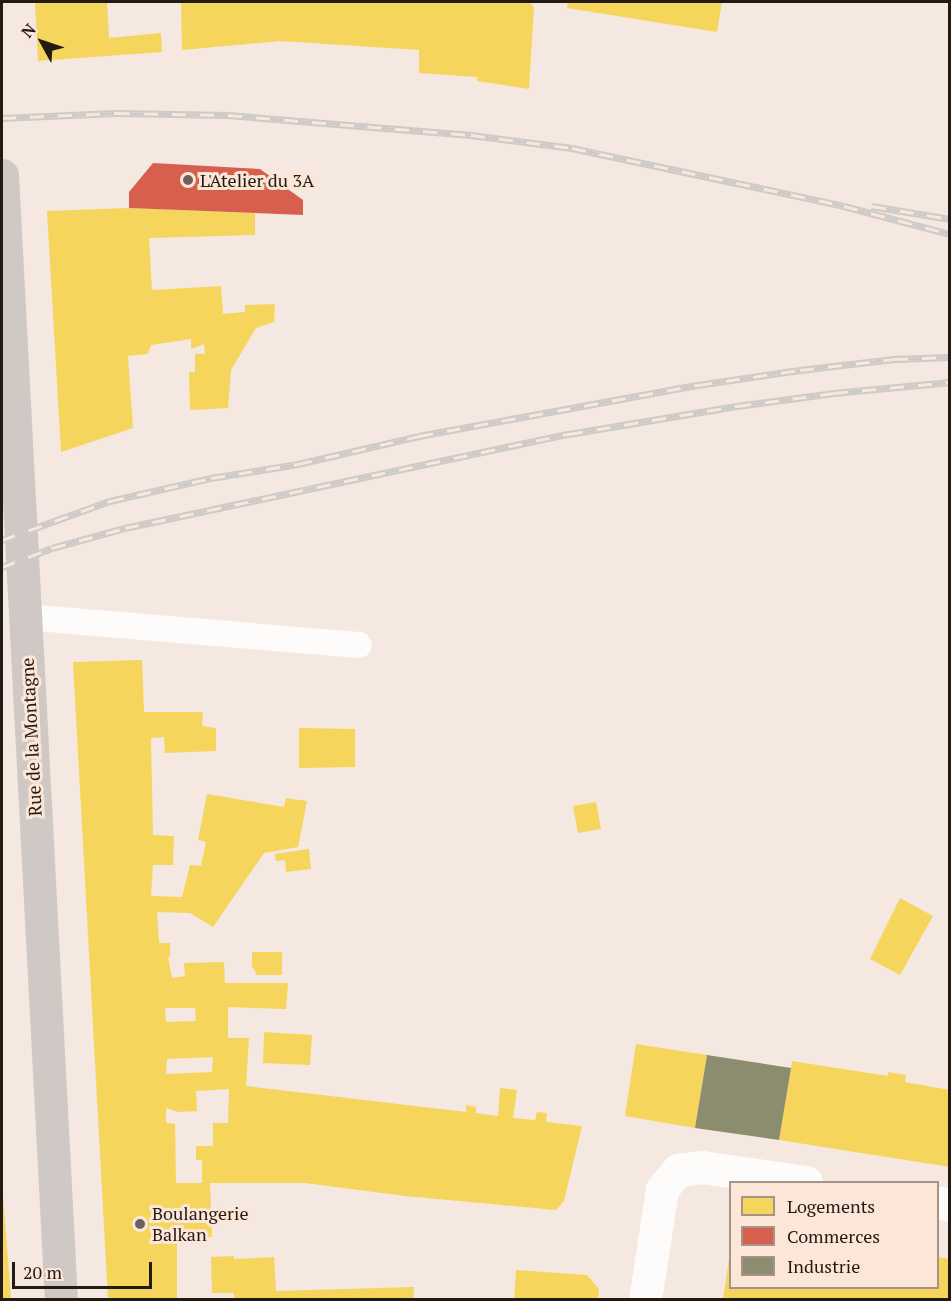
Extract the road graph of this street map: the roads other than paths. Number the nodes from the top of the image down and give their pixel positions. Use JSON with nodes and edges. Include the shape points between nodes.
{"nodes":[{"id":1,"x":2,"y":175,"type":"edge"},
{"id":2,"x":4,"y":274,"type":"edge"},
{"id":3,"x":25,"y":617,"type":"junction"},
{"id":4,"x":359,"y":645,"type":"dead end"},
{"id":5,"x":799,"y":1181,"type":"edge"},
{"id":6,"x":61,"y":1299,"type":"edge"},
{"id":7,"x":645,"y":1299,"type":"edge"}],
"edges":[{"from":1,"to":2,"type":"main road","name":"Rue de la Montagne"},
{"from":2,"to":3,"type":"main road","name":"Rue de la Montagne"},
{"from":3,"to":4,"type":"lane"},
{"from":3,"to":6,"type":"main road","name":"Rue de la Montagne"},
{"from":5,"to":7,"type":"street","via":[[702,1167],[678,1170],[662,1189]]}]}
